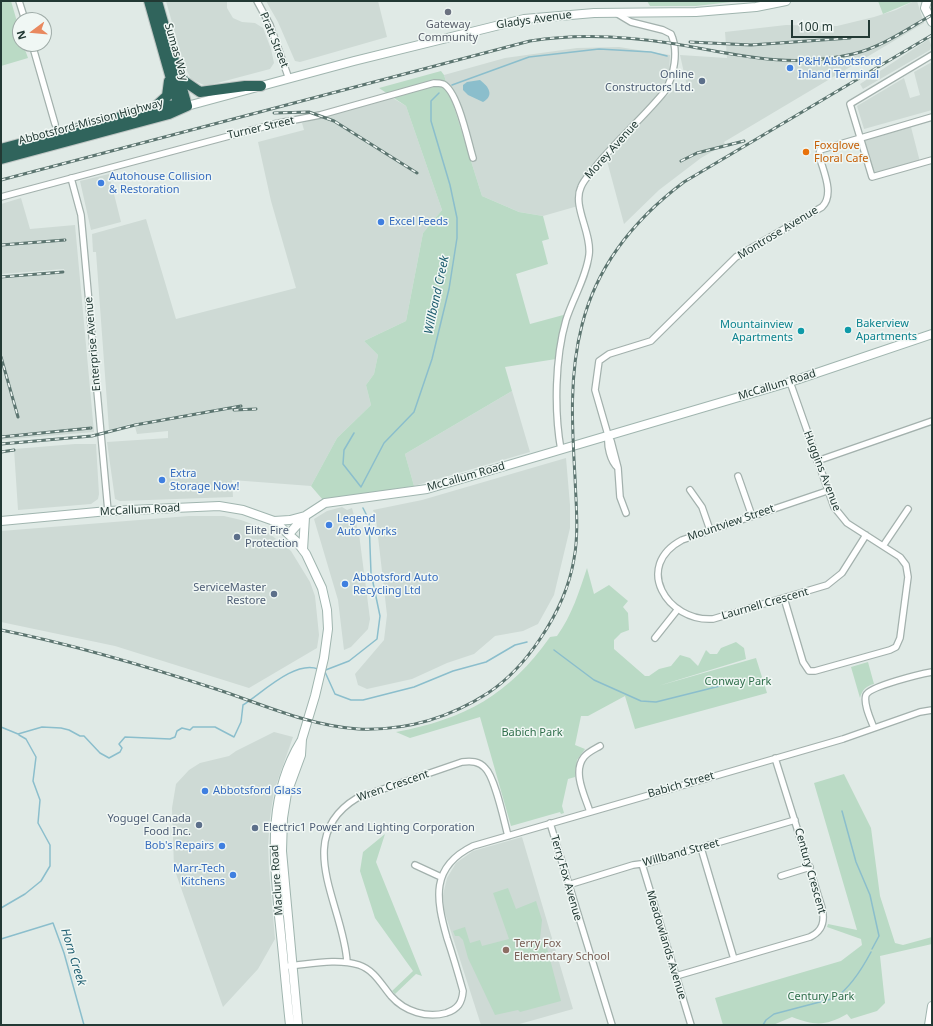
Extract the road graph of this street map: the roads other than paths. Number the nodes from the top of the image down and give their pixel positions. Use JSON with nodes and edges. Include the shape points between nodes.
{"nodes":[{"id":1,"x":19,"y":1,"type":"edge"},
{"id":2,"x":149,"y":1,"type":"edge"},
{"id":3,"x":157,"y":1,"type":"edge"},
{"id":4,"x":258,"y":1,"type":"edge"},
{"id":5,"x":786,"y":1,"type":"edge"},
{"id":6,"x":927,"y":1,"type":"edge"},
{"id":7,"x":932,"y":5,"type":"edge"},
{"id":8,"x":22,"y":12,"type":"edge"},
{"id":9,"x":616,"y":13,"type":"junction"},
{"id":10,"x":932,"y":22,"type":"edge"},
{"id":11,"x":162,"y":36,"type":"junction"},
{"id":12,"x":34,"y":52,"type":"edge"},
{"id":13,"x":932,"y":55,"type":"edge"},
{"id":14,"x":289,"y":79,"type":"junction"},
{"id":15,"x":261,"y":86,"type":"junction"},
{"id":16,"x":185,"y":105,"type":"junction"},
{"id":17,"x":154,"y":108,"type":"junction"},
{"id":18,"x":932,"y":117,"type":"edge"},
{"id":19,"x":55,"y":124,"type":"dead end"},
{"id":20,"x":860,"y":138,"type":"junction"},
{"id":21,"x":1,"y":149,"type":"edge"},
{"id":22,"x":473,"y":158,"type":"dead end"},
{"id":23,"x":1,"y":159,"type":"edge"},
{"id":24,"x":932,"y":160,"type":"edge"},
{"id":25,"x":71,"y":178,"type":"junction"},
{"id":26,"x":1,"y":197,"type":"edge"},
{"id":27,"x":932,"y":334,"type":"edge"},
{"id":28,"x":790,"y":382,"type":"junction"},
{"id":29,"x":932,"y":421,"type":"edge"},
{"id":30,"x":608,"y":436,"type":"junction"},
{"id":31,"x":561,"y":450,"type":"junction"},
{"id":32,"x":817,"y":461,"type":"junction"},
{"id":33,"x":738,"y":476,"type":"dead end"},
{"id":34,"x":690,"y":490,"type":"dead end"},
{"id":35,"x":827,"y":491,"type":"junction"},
{"id":36,"x":908,"y":509,"type":"dead end"},
{"id":37,"x":108,"y":511,"type":"junction"},
{"id":38,"x":626,"y":513,"type":"dead end"},
{"id":39,"x":305,"y":516,"type":"junction"},
{"id":40,"x":752,"y":516,"type":"junction"},
{"id":41,"x":1,"y":521,"type":"edge"},
{"id":42,"x":274,"y":522,"type":"junction"},
{"id":43,"x":710,"y":530,"type":"junction"},
{"id":44,"x":289,"y":534,"type":"junction"},
{"id":45,"x":866,"y":535,"type":"junction"},
{"id":46,"x":883,"y":546,"type":"junction"},
{"id":47,"x":303,"y":550,"type":"junction"},
{"id":48,"x":658,"y":580,"type":"joint"},
{"id":49,"x":784,"y":598,"type":"junction"},
{"id":50,"x":678,"y":609,"type":"junction"},
{"id":51,"x":655,"y":638,"type":"dead end"},
{"id":52,"x":932,"y":672,"type":"edge"},
{"id":53,"x":932,"y":710,"type":"edge"},
{"id":54,"x":874,"y":728,"type":"junction"},
{"id":55,"x":600,"y":746,"type":"dead end"},
{"id":56,"x":775,"y":758,"type":"junction"},
{"id":57,"x":590,"y":812,"type":"junction"},
{"id":58,"x":795,"y":820,"type":"junction"},
{"id":59,"x":550,"y":823,"type":"junction"},
{"id":60,"x":508,"y":836,"type":"junction"},
{"id":61,"x":702,"y":848,"type":"junction"},
{"id":62,"x":642,"y":864,"type":"junction"},
{"id":63,"x":416,"y":865,"type":"dead end"},
{"id":64,"x":810,"y":867,"type":"junction"},
{"id":65,"x":781,"y":876,"type":"dead end"},
{"id":66,"x":441,"y":877,"type":"junction"},
{"id":67,"x":568,"y":885,"type":"junction"},
{"id":68,"x":734,"y":959,"type":"junction"},
{"id":69,"x":347,"y":962,"type":"junction"},
{"id":70,"x":288,"y":966,"type":"junction"},
{"id":71,"x":676,"y":976,"type":"junction"},
{"id":72,"x":932,"y":1006,"type":"edge"},
{"id":73,"x":290,"y":1025,"type":"edge"},
{"id":74,"x":298,"y":1025,"type":"edge"},
{"id":75,"x":612,"y":1025,"type":"edge"},
{"id":76,"x":691,"y":1025,"type":"edge"},
{"id":77,"x":929,"y":1025,"type":"edge"}],
"edges":[{"from":1,"to":8,"type":"street"},
{"from":2,"to":11,"type":"highway","name":"Sumas Way"},
{"from":3,"to":11,"type":"highway","name":"Sumas Way"},
{"from":4,"to":14,"type":"street","name":"Pratt Street","via":[[270,25]]},
{"from":5,"to":9,"type":"main road","name":"Gladys Avenue","via":[[696,12]]},
{"from":6,"to":7,"type":"main road"},
{"from":6,"to":10,"type":"main road","via":[[925,8]]},
{"from":9,"to":14,"type":"main road","name":"Gladys Avenue","via":[[548,16],[501,24]]},
{"from":9,"to":31,"type":"street","name":"Morey Avenue","via":[[631,22],[671,34],[675,52],[670,81],[665,92],[612,147],[580,188],[579,205],[588,234],[590,253],[567,319],[559,358],[558,427]]},
{"from":11,"to":15,"type":"highway","via":[[180,76],[195,90],[204,92]]},
{"from":11,"to":16,"type":"highway","name":"Sumas Way"},
{"from":11,"to":17,"type":"highway","via":[[169,91],[165,99]]},
{"from":12,"to":19,"type":"street"},
{"from":13,"to":20,"type":"street","via":[[850,104]]},
{"from":14,"to":15,"type":"main road","name":"Gladys Avenue"},
{"from":15,"to":16,"type":"main road","name":"Gladys Avenue"},
{"from":16,"to":17,"type":"highway","name":"Abbotsford-Mission Highway"},
{"from":16,"to":23,"type":"highway","name":"Abbotsford-Mission Highway","via":[[169,114]]},
{"from":17,"to":21,"type":"highway","name":"Abbotsford-Mission Highway"},
{"from":18,"to":20,"type":"street","name":"Montrose Avenue"},
{"from":20,"to":24,"type":"street","via":[[872,177]]},
{"from":20,"to":30,"type":"street","name":"Montrose Avenue","via":[[819,151],[828,193],[828,200],[822,207],[736,257],[651,341],[609,354],[599,360],[595,390]]},
{"from":22,"to":25,"type":"street","name":"Turner Street","via":[[456,101],[443,84],[434,83],[320,115],[274,124]]},
{"from":25,"to":26,"type":"street","name":"Turner Street"},
{"from":25,"to":37,"type":"street","name":"Enterprise Avenue","via":[[81,215]]},
{"from":27,"to":28,"type":"main road","name":"McCallum Road"},
{"from":28,"to":30,"type":"main road","name":"McCallum Road"},
{"from":28,"to":32,"type":"street","name":"Huggins Avenue"},
{"from":29,"to":32,"type":"street"},
{"from":30,"to":31,"type":"main road","name":"McCallum Road"},
{"from":30,"to":38,"type":"street","via":[[607,442],[614,465],[618,468],[620,497]]},
{"from":31,"to":39,"type":"main road","name":"McCallum Road","via":[[427,489],[325,503]]},
{"from":32,"to":35,"type":"street","name":"Huggins Avenue"},
{"from":33,"to":40,"type":"street"},
{"from":34,"to":43,"type":"street","via":[[702,507]]},
{"from":35,"to":40,"type":"street","name":"Mountview Street"},
{"from":35,"to":45,"type":"street","name":"Huggins Avenue","via":[[840,516]]},
{"from":36,"to":46,"type":"street"},
{"from":37,"to":41,"type":"main road","name":"McCallum Road"},
{"from":37,"to":42,"type":"main road","name":"McCallum Road","via":[[219,506],[243,510]]},
{"from":39,"to":42,"type":"main road"},
{"from":39,"to":44,"type":"main road","name":"McCallum Road"},
{"from":39,"to":47,"type":"main road"},
{"from":40,"to":43,"type":"street","name":"Mountview Street"},
{"from":42,"to":44,"type":"main road","name":"McCallum Road"},
{"from":43,"to":48,"type":"street","name":"Mountview Street","via":[[673,545],[661,560]]},
{"from":44,"to":47,"type":"main road","name":"Maclure Road"},
{"from":45,"to":46,"type":"street","name":"Huggins Avenue"},
{"from":45,"to":49,"type":"street","name":"Laurnell Crescent","via":[[836,579],[819,588]]},
{"from":46,"to":49,"type":"street","name":"Huggins Avenue","via":[[900,557],[906,566],[908,577],[900,638],[896,647],[821,670],[809,670],[803,662]]},
{"from":47,"to":70,"type":"main road","name":"Maclure Road","via":[[318,578],[327,610],[328,629],[316,696],[302,739],[286,772],[275,818],[274,851]]},
{"from":48,"to":50,"type":"street","name":"Laurnell Crescent","via":[[666,598]]},
{"from":49,"to":50,"type":"street","name":"Laurnell Crescent","via":[[713,619],[694,618]]},
{"from":50,"to":51,"type":"street"},
{"from":52,"to":54,"type":"street","via":[[868,692],[865,699]]},
{"from":53,"to":54,"type":"street","name":"Babich Street","via":[[911,714]]},
{"from":54,"to":56,"type":"street","name":"Babich Street"},
{"from":55,"to":57,"type":"street","via":[[585,755],[579,768]]},
{"from":56,"to":57,"type":"street","name":"Babich Street"},
{"from":56,"to":58,"type":"street","name":"Century Crescent"},
{"from":57,"to":59,"type":"street","name":"Babich Street"},
{"from":58,"to":61,"type":"street","name":"Willband Street"},
{"from":58,"to":64,"type":"street","name":"Century Crescent"},
{"from":59,"to":60,"type":"street","name":"Babich Street"},
{"from":59,"to":67,"type":"street","name":"Terry Fox Avenue"},
{"from":60,"to":66,"type":"street","name":"Babich Street","via":[[463,851],[454,858]]},
{"from":60,"to":69,"type":"street","name":"Wren Crescent","via":[[490,774],[478,763],[471,761],[363,796],[345,805],[329,825],[324,857],[327,884],[346,948]]},
{"from":61,"to":62,"type":"street","name":"Willband Street"},
{"from":61,"to":68,"type":"street"},
{"from":62,"to":67,"type":"street","name":"Willband Street"},
{"from":62,"to":71,"type":"street","name":"Meadowlands Avenue"},
{"from":63,"to":66,"type":"street"},
{"from":64,"to":65,"type":"street"},
{"from":64,"to":68,"type":"street","name":"Century Crescent","via":[[824,916],[820,929],[810,937]]},
{"from":66,"to":69,"type":"street","name":"Babich Street","via":[[440,911],[463,991],[463,1000],[458,1007],[439,1015],[412,1011],[391,996],[371,972]]},
{"from":67,"to":75,"type":"street","name":"Terry Fox Avenue"},
{"from":68,"to":71,"type":"street","name":"Century Crescent"},
{"from":69,"to":70,"type":"street","name":"Babich Street"},
{"from":70,"to":73,"type":"main road","name":"Maclure Road"},
{"from":70,"to":74,"type":"main road","name":"Maclure Road"},
{"from":71,"to":76,"type":"street","name":"Meadowlands Avenue"},
{"from":72,"to":77,"type":"main road"}]}
